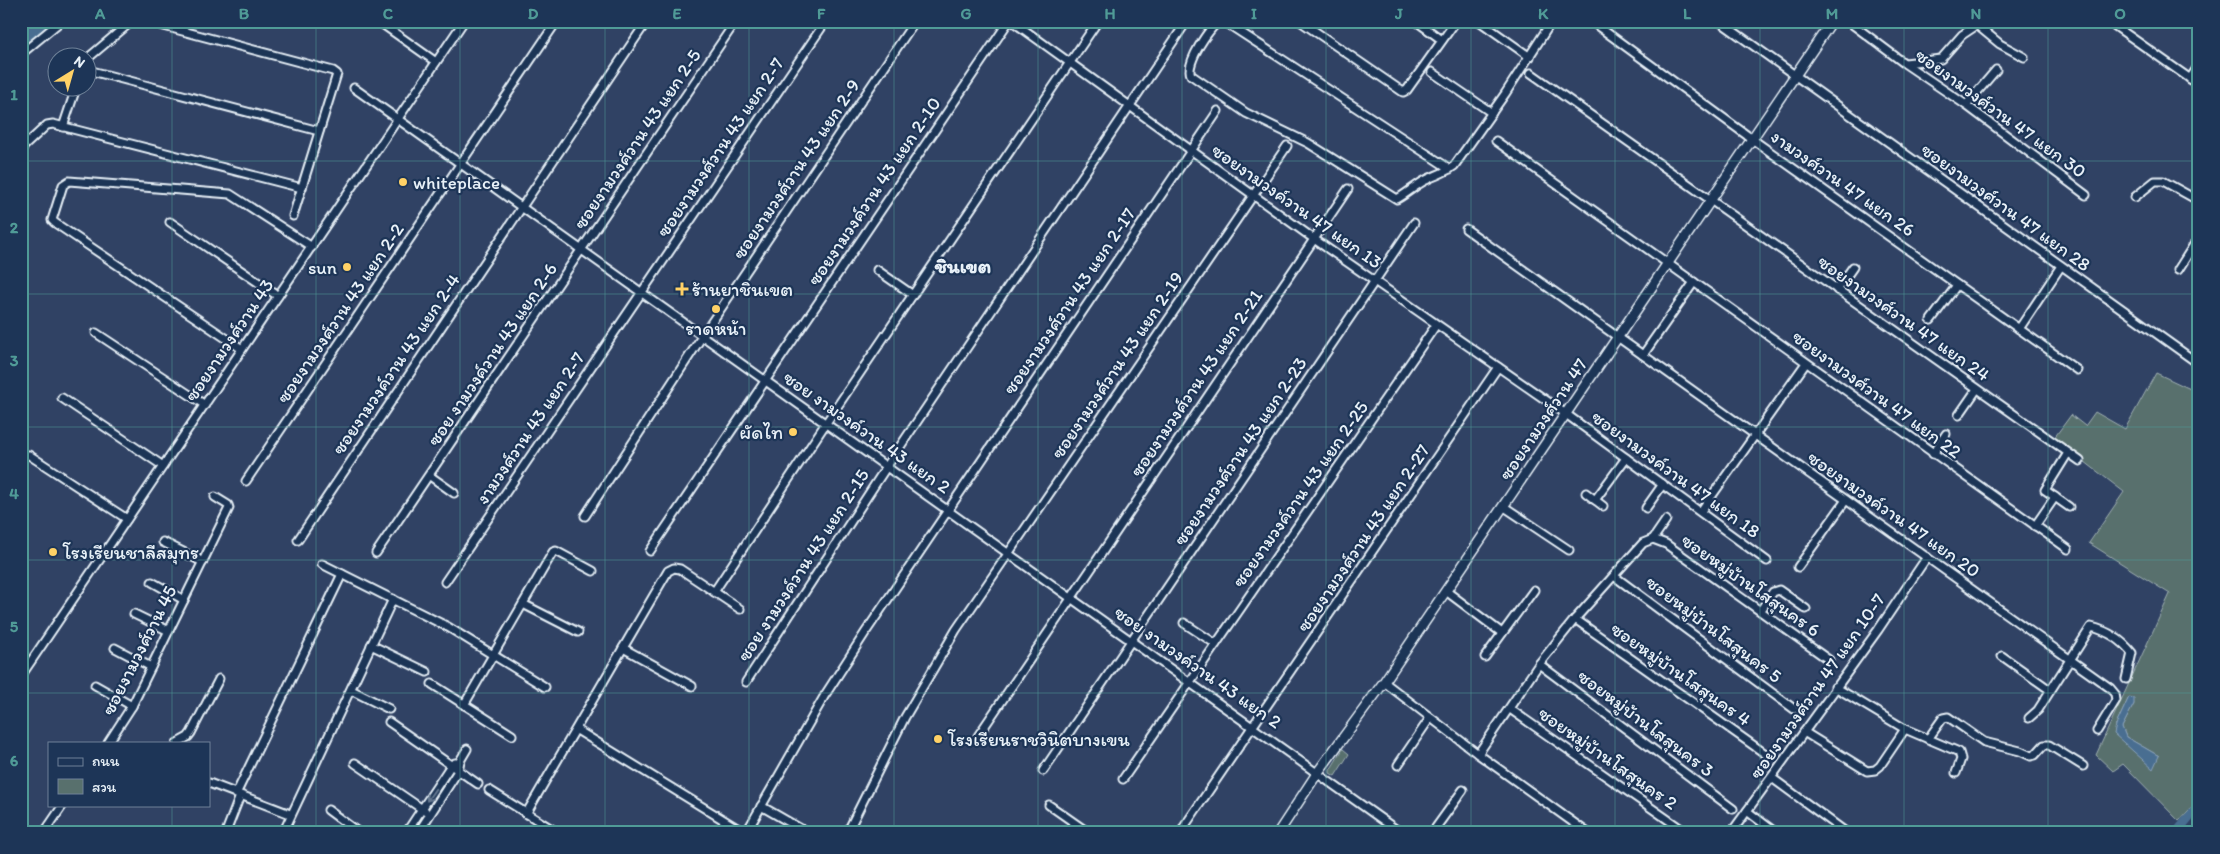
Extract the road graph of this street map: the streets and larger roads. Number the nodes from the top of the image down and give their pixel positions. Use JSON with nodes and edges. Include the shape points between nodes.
{"nodes":[{"id":1,"x":61,"y":21,"type":"edge"},
{"id":2,"x":132,"y":21,"type":"edge"},
{"id":3,"x":145,"y":21,"type":"edge"},
{"id":4,"x":378,"y":21,"type":"edge"},
{"id":5,"x":464,"y":21,"type":"edge"},
{"id":6,"x":557,"y":21,"type":"edge"},
{"id":7,"x":647,"y":21,"type":"edge"},
{"id":8,"x":736,"y":21,"type":"edge"},
{"id":9,"x":826,"y":21,"type":"edge"},
{"id":10,"x":915,"y":21,"type":"edge"},
{"id":11,"x":1010,"y":21,"type":"edge"},
{"id":12,"x":1098,"y":21,"type":"edge"},
{"id":13,"x":1187,"y":21,"type":"edge"},
{"id":14,"x":1300,"y":21,"type":"edge"},
{"id":15,"x":1416,"y":21,"type":"edge"},
{"id":16,"x":1456,"y":21,"type":"edge"},
{"id":17,"x":1479,"y":21,"type":"edge"},
{"id":18,"x":1552,"y":21,"type":"edge"},
{"id":19,"x":1591,"y":21,"type":"edge"},
{"id":20,"x":1719,"y":21,"type":"edge"},
{"id":21,"x":1832,"y":21,"type":"edge"},
{"id":22,"x":1848,"y":21,"type":"edge"},
{"id":23,"x":2108,"y":21,"type":"edge"},
{"id":24,"x":1975,"y":23,"type":"edge"},
{"id":25,"x":1442,"y":40,"type":"junction"},
{"id":26,"x":98,"y":50,"type":"edge"},
{"id":27,"x":21,"y":54,"type":"edge"},
{"id":28,"x":1530,"y":57,"type":"junction"},
{"id":29,"x":2024,"y":57,"type":"dead end"},
{"id":30,"x":436,"y":62,"type":"junction"},
{"id":31,"x":1070,"y":63,"type":"junction"},
{"id":32,"x":1904,"y":63,"type":"junction"},
{"id":33,"x":2199,"y":65,"type":"edge"},
{"id":34,"x":1996,"y":70,"type":"dead end"},
{"id":35,"x":1432,"y":72,"type":"dead end"},
{"id":36,"x":98,"y":73,"type":"edge"},
{"id":37,"x":1531,"y":73,"type":"dead end"},
{"id":38,"x":1795,"y":76,"type":"junction"},
{"id":39,"x":2190,"y":79,"type":"junction"},
{"id":40,"x":2199,"y":86,"type":"edge"},
{"id":41,"x":354,"y":88,"type":"dead end"},
{"id":42,"x":73,"y":98,"type":"edge"},
{"id":43,"x":1966,"y":105,"type":"junction"},
{"id":44,"x":1131,"y":107,"type":"junction"},
{"id":45,"x":1218,"y":111,"type":"dead end"},
{"id":46,"x":1492,"y":114,"type":"junction"},
{"id":47,"x":397,"y":120,"type":"junction"},
{"id":48,"x":63,"y":127,"type":"junction"},
{"id":49,"x":319,"y":130,"type":"junction"},
{"id":50,"x":1752,"y":139,"type":"junction"},
{"id":51,"x":1496,"y":141,"type":"dead end"},
{"id":52,"x":1287,"y":146,"type":"dead end"},
{"id":53,"x":21,"y":149,"type":"edge"},
{"id":54,"x":1190,"y":150,"type":"junction"},
{"id":55,"x":460,"y":164,"type":"junction"},
{"id":56,"x":1450,"y":169,"type":"junction"},
{"id":57,"x":302,"y":188,"type":"junction"},
{"id":58,"x":1348,"y":189,"type":"dead end"},
{"id":59,"x":1252,"y":194,"type":"junction"},
{"id":60,"x":2086,"y":195,"type":"dead end"},
{"id":61,"x":2135,"y":197,"type":"dead end"},
{"id":62,"x":1710,"y":200,"type":"junction"},
{"id":63,"x":2199,"y":201,"type":"edge"},
{"id":64,"x":521,"y":206,"type":"junction"},
{"id":65,"x":293,"y":216,"type":"dead end"},
{"id":66,"x":170,"y":222,"type":"dead end"},
{"id":67,"x":1414,"y":223,"type":"dead end"},
{"id":68,"x":1466,"y":229,"type":"dead end"},
{"id":69,"x":2199,"y":237,"type":"edge"},
{"id":70,"x":1314,"y":238,"type":"junction"},
{"id":71,"x":312,"y":246,"type":"junction"},
{"id":72,"x":582,"y":250,"type":"junction"},
{"id":73,"x":1668,"y":263,"type":"junction"},
{"id":74,"x":2061,"y":266,"type":"junction"},
{"id":75,"x":1853,"y":267,"type":"dead end"},
{"id":76,"x":877,"y":270,"type":"dead end"},
{"id":77,"x":2178,"y":270,"type":"dead end"},
{"id":78,"x":1375,"y":281,"type":"junction"},
{"id":79,"x":1694,"y":282,"type":"junction"},
{"id":80,"x":1957,"y":285,"type":"junction"},
{"id":81,"x":1837,"y":290,"type":"junction"},
{"id":82,"x":641,"y":292,"type":"junction"},
{"id":83,"x":913,"y":295,"type":"junction"},
{"id":84,"x":278,"y":296,"type":"junction"},
{"id":85,"x":1932,"y":320,"type":"dead end"},
{"id":86,"x":1436,"y":324,"type":"junction"},
{"id":87,"x":2019,"y":329,"type":"junction"},
{"id":88,"x":96,"y":333,"type":"dead end"},
{"id":89,"x":703,"y":335,"type":"junction"},
{"id":90,"x":1617,"y":337,"type":"junction"},
{"id":91,"x":242,"y":349,"type":"junction"},
{"id":92,"x":1643,"y":355,"type":"junction"},
{"id":93,"x":1806,"y":363,"type":"junction"},
{"id":94,"x":2199,"y":364,"type":"edge"},
{"id":95,"x":1498,"y":367,"type":"junction"},
{"id":96,"x":2078,"y":370,"type":"dead end"},
{"id":97,"x":766,"y":380,"type":"junction"},
{"id":98,"x":1976,"y":389,"type":"junction"},
{"id":99,"x":62,"y":398,"type":"dead end"},
{"id":100,"x":204,"y":405,"type":"junction"},
{"id":101,"x":1566,"y":414,"type":"junction"},
{"id":102,"x":1959,"y":415,"type":"dead end"},
{"id":103,"x":826,"y":423,"type":"junction"},
{"id":104,"x":1755,"y":434,"type":"junction"},
{"id":105,"x":1946,"y":434,"type":"dead end"},
{"id":106,"x":2068,"y":453,"type":"junction"},
{"id":107,"x":1933,"y":454,"type":"junction"},
{"id":108,"x":29,"y":455,"type":"dead end"},
{"id":109,"x":1626,"y":458,"type":"junction"},
{"id":110,"x":2080,"y":462,"type":"dead end"},
{"id":111,"x":163,"y":466,"type":"junction"},
{"id":112,"x":887,"y":466,"type":"junction"},
{"id":113,"x":430,"y":476,"type":"junction"},
{"id":114,"x":246,"y":481,"type":"dead end"},
{"id":115,"x":1663,"y":484,"type":"junction"},
{"id":116,"x":454,"y":493,"type":"dead end"},
{"id":117,"x":1586,"y":493,"type":"dead end"},
{"id":118,"x":215,"y":497,"type":"dead end"},
{"id":119,"x":2055,"y":497,"type":"junction"},
{"id":120,"x":1595,"y":500,"type":"junction"},
{"id":121,"x":1846,"y":500,"type":"junction"},
{"id":122,"x":1503,"y":506,"type":"junction"},
{"id":123,"x":1603,"y":506,"type":"dead end"},
{"id":124,"x":2069,"y":507,"type":"dead end"},
{"id":125,"x":1646,"y":508,"type":"dead end"},
{"id":126,"x":948,"y":509,"type":"junction"},
{"id":127,"x":1701,"y":511,"type":"junction"},
{"id":128,"x":585,"y":516,"type":"dead end"},
{"id":129,"x":128,"y":519,"type":"junction"},
{"id":130,"x":1666,"y":520,"type":"dead end"},
{"id":131,"x":2035,"y":526,"type":"junction"},
{"id":132,"x":1654,"y":539,"type":"junction"},
{"id":133,"x":298,"y":540,"type":"dead end"},
{"id":134,"x":163,"y":542,"type":"dead end"},
{"id":135,"x":650,"y":550,"type":"dead end"},
{"id":136,"x":1569,"y":550,"type":"dead end"},
{"id":137,"x":2068,"y":550,"type":"dead end"},
{"id":138,"x":376,"y":553,"type":"dead end"},
{"id":139,"x":1010,"y":553,"type":"junction"},
{"id":140,"x":1927,"y":557,"type":"junction"},
{"id":141,"x":1767,"y":561,"type":"dead end"},
{"id":142,"x":203,"y":562,"type":"junction"},
{"id":143,"x":322,"y":564,"type":"dead end"},
{"id":144,"x":1798,"y":566,"type":"dead end"},
{"id":145,"x":593,"y":570,"type":"dead end"},
{"id":146,"x":342,"y":574,"type":"junction"},
{"id":147,"x":1614,"y":576,"type":"junction"},
{"id":148,"x":152,"y":582,"type":"dead end"},
{"id":149,"x":445,"y":582,"type":"dead end"},
{"id":150,"x":1534,"y":590,"type":"dead end"},
{"id":151,"x":1446,"y":591,"type":"junction"},
{"id":152,"x":714,"y":592,"type":"junction"},
{"id":153,"x":1071,"y":596,"type":"junction"},
{"id":154,"x":393,"y":599,"type":"junction"},
{"id":155,"x":184,"y":600,"type":"junction"},
{"id":156,"x":523,"y":604,"type":"junction"},
{"id":157,"x":740,"y":608,"type":"dead end"},
{"id":158,"x":1806,"y":609,"type":"dead end"},
{"id":159,"x":1761,"y":610,"type":"junction"},
{"id":160,"x":134,"y":614,"type":"dead end"},
{"id":161,"x":1575,"y":619,"type":"junction"},
{"id":162,"x":1184,"y":624,"type":"dead end"},
{"id":163,"x":169,"y":631,"type":"junction"},
{"id":164,"x":578,"y":632,"type":"dead end"},
{"id":165,"x":1502,"y":633,"type":"junction"},
{"id":166,"x":1132,"y":640,"type":"junction"},
{"id":167,"x":1216,"y":644,"type":"junction"},
{"id":168,"x":371,"y":645,"type":"junction"},
{"id":169,"x":115,"y":648,"type":"dead end"},
{"id":170,"x":623,"y":648,"type":"junction"},
{"id":171,"x":494,"y":654,"type":"junction"},
{"id":172,"x":2002,"y":656,"type":"dead end"},
{"id":173,"x":1485,"y":657,"type":"dead end"},
{"id":174,"x":1829,"y":660,"type":"dead end"},
{"id":175,"x":2071,"y":660,"type":"junction"},
{"id":176,"x":1539,"y":664,"type":"junction"},
{"id":177,"x":151,"y":667,"type":"junction"},
{"id":178,"x":426,"y":672,"type":"dead end"},
{"id":179,"x":21,"y":676,"type":"edge"},
{"id":180,"x":219,"y":679,"type":"dead end"},
{"id":181,"x":2126,"y":679,"type":"dead end"},
{"id":182,"x":1191,"y":681,"type":"junction"},
{"id":183,"x":746,"y":682,"type":"dead end"},
{"id":184,"x":1384,"y":682,"type":"junction"},
{"id":185,"x":432,"y":684,"type":"dead end"},
{"id":186,"x":95,"y":685,"type":"dead end"},
{"id":187,"x":692,"y":686,"type":"dead end"},
{"id":188,"x":545,"y":687,"type":"dead end"},
{"id":189,"x":1835,"y":687,"type":"junction"},
{"id":190,"x":351,"y":690,"type":"junction"},
{"id":191,"x":2050,"y":690,"type":"junction"},
{"id":192,"x":464,"y":705,"type":"junction"},
{"id":193,"x":132,"y":706,"type":"junction"},
{"id":194,"x":389,"y":709,"type":"dead end"},
{"id":195,"x":1510,"y":709,"type":"junction"},
{"id":196,"x":1794,"y":709,"type":"dead end"},
{"id":197,"x":1430,"y":718,"type":"junction"},
{"id":198,"x":2030,"y":718,"type":"dead end"},
{"id":199,"x":389,"y":722,"type":"dead end"},
{"id":200,"x":1254,"y":726,"type":"junction"},
{"id":201,"x":1905,"y":728,"type":"junction"},
{"id":202,"x":577,"y":730,"type":"junction"},
{"id":203,"x":2097,"y":731,"type":"dead end"},
{"id":204,"x":1804,"y":732,"type":"junction"},
{"id":205,"x":512,"y":735,"type":"dead end"},
{"id":206,"x":978,"y":736,"type":"dead end"},
{"id":207,"x":1928,"y":739,"type":"junction"},
{"id":208,"x":110,"y":742,"type":"edge"},
{"id":209,"x":179,"y":742,"type":"edge"},
{"id":210,"x":467,"y":749,"type":"dead end"},
{"id":211,"x":1478,"y":754,"type":"junction"},
{"id":212,"x":1768,"y":755,"type":"dead end"},
{"id":213,"x":460,"y":760,"type":"junction"},
{"id":214,"x":355,"y":763,"type":"dead end"},
{"id":215,"x":1398,"y":764,"type":"dead end"},
{"id":216,"x":452,"y":766,"type":"junction"},
{"id":217,"x":2082,"y":766,"type":"dead end"},
{"id":218,"x":458,"y":771,"type":"junction"},
{"id":219,"x":1043,"y":771,"type":"dead end"},
{"id":220,"x":1318,"y":772,"type":"junction"},
{"id":221,"x":1956,"y":773,"type":"dead end"},
{"id":222,"x":1772,"y":778,"type":"junction"},
{"id":223,"x":1124,"y":779,"type":"dead end"},
{"id":224,"x":210,"y":782,"type":"edge"},
{"id":225,"x":478,"y":784,"type":"dead end"},
{"id":226,"x":488,"y":790,"type":"dead end"},
{"id":227,"x":1463,"y":790,"type":"dead end"},
{"id":228,"x":238,"y":795,"type":"junction"},
{"id":229,"x":1049,"y":805,"type":"dead end"},
{"id":230,"x":62,"y":806,"type":"edge"},
{"id":231,"x":761,"y":806,"type":"junction"},
{"id":232,"x":422,"y":809,"type":"junction"},
{"id":233,"x":1733,"y":809,"type":"dead end"},
{"id":234,"x":328,"y":810,"type":"dead end"},
{"id":235,"x":1748,"y":811,"type":"junction"},
{"id":236,"x":290,"y":814,"type":"junction"},
{"id":237,"x":430,"y":814,"type":"junction"},
{"id":238,"x":526,"y":814,"type":"junction"},
{"id":239,"x":226,"y":832,"type":"edge"},
{"id":240,"x":44,"y":833,"type":"edge"},
{"id":241,"x":282,"y":833,"type":"edge"},
{"id":242,"x":359,"y":833,"type":"edge"},
{"id":243,"x":406,"y":833,"type":"edge"},
{"id":244,"x":418,"y":833,"type":"edge"},
{"id":245,"x":558,"y":833,"type":"edge"},
{"id":246,"x":746,"y":833,"type":"edge"},
{"id":247,"x":808,"y":833,"type":"edge"},
{"id":248,"x":847,"y":833,"type":"edge"},
{"id":249,"x":1089,"y":833,"type":"edge"},
{"id":250,"x":1186,"y":833,"type":"edge"},
{"id":251,"x":1278,"y":833,"type":"edge"},
{"id":252,"x":1401,"y":833,"type":"edge"},
{"id":253,"x":1432,"y":833,"type":"edge"},
{"id":254,"x":1588,"y":833,"type":"edge"},
{"id":255,"x":1687,"y":833,"type":"edge"},
{"id":256,"x":1731,"y":833,"type":"edge"},
{"id":257,"x":1776,"y":833,"type":"edge"},
{"id":258,"x":1847,"y":833,"type":"edge"}],
"edges":[{"from":1,"to":27,"type":"street"},
{"from":2,"to":26,"type":"street"},
{"from":3,"to":49,"type":"street","via":[[333,71],[337,74]]},
{"from":4,"to":30,"type":"street"},
{"from":5,"to":30,"type":"street","name":"ซอยงามวงศ์วาน 43"},
{"from":6,"to":55,"type":"street","name":"ซอยงามวงศ์วาน 43 แยก 2-2"},
{"from":7,"to":64,"type":"street","name":"ซอยงามวงค์วาน 43 แยก 2-4"},
{"from":8,"to":72,"type":"street","name":"ซอยงามวงศ์วาน 43 แยก 2-5"},
{"from":9,"to":82,"type":"street","name":"ซอยงามวงศ์วาน 43 แยก 2-7"},
{"from":10,"to":89,"type":"street","name":"ซอยงามวงศ์วาน 43 แยก 2-9"},
{"from":11,"to":31,"type":"street","name":"ซอยงามวงค์วาน 47 แยก 13"},
{"from":11,"to":97,"type":"street","name":"ซอยงามวงค์วาน 43 แยก 2-10"},
{"from":12,"to":31,"type":"street"},
{"from":13,"to":44,"type":"street","name":"ซอย งามวงค์วาน 43 แยก 2-15"},
{"from":14,"to":25,"type":"street","via":[[1403,92]]},
{"from":15,"to":25,"type":"street"},
{"from":16,"to":25,"type":"street"},
{"from":17,"to":28,"type":"street"},
{"from":18,"to":28,"type":"street"},
{"from":19,"to":50,"type":"street","name":"งามวงศ์วาน 47 แยก 26"},
{"from":20,"to":38,"type":"street","name":"ซอยงามวงศ์วาน 47 แยก 28"},
{"from":21,"to":38,"type":"street","name":"ซอยงามวงศ์วาน 47"},
{"from":22,"to":32,"type":"street","name":"ซอยงามวงศ์วาน 47 แยก 30"},
{"from":23,"to":39,"type":"street"},
{"from":24,"to":29,"type":"street","via":[[2000,44]]},
{"from":24,"to":32,"type":"street","via":[[1941,59]]},
{"from":28,"to":46,"type":"street"},
{"from":30,"to":47,"type":"street","name":"ซอยงามวงศ์วาน 43"},
{"from":31,"to":44,"type":"street","name":"ซอยงามวงค์วาน 47 แยก 13"},
{"from":31,"to":83,"type":"street"},
{"from":32,"to":43,"type":"street","name":"ซอยงามวงศ์วาน 47 แยก 30"},
{"from":33,"to":39,"type":"street"},
{"from":34,"to":43,"type":"street"},
{"from":35,"to":46,"type":"street"},
{"from":36,"to":49,"type":"street"},
{"from":37,"to":62,"type":"street","name":"ซอยงามวงศ์วาน 47 แยก 24"},
{"from":38,"to":50,"type":"street","name":"ซอยงามวงศ์วาน 47"},
{"from":38,"to":74,"type":"street","name":"ซอยงามวงศ์วาน 47 แยก 28"},
{"from":39,"to":40,"type":"street"},
{"from":41,"to":47,"type":"street","name":"ซอย งามวงค์วาน 43 แยก 2"},
{"from":42,"to":48,"type":"street"},
{"from":43,"to":60,"type":"street","name":"ซอยงามวงศ์วาน 47 แยก 30"},
{"from":44,"to":54,"type":"street","name":"ซอยงามวงค์วาน 47 แยก 13"},
{"from":44,"to":112,"type":"street","name":"ซอย งามวงค์วาน 43 แยก 2-15"},
{"from":45,"to":54,"type":"street","name":"ซอยงามวงศ์วาน 43 แยก 2-17"},
{"from":46,"to":56,"type":"street"},
{"from":47,"to":55,"type":"street","name":"ซอย งามวงค์วาน 43 แยก 2"},
{"from":47,"to":71,"type":"street","name":"ซอยงามวงศ์วาน 43"},
{"from":48,"to":53,"type":"street","via":[[50,124]]},
{"from":48,"to":57,"type":"street"},
{"from":49,"to":57,"type":"street"},
{"from":50,"to":62,"type":"street","name":"ซอยงามวงศ์วาน 47"},
{"from":50,"to":80,"type":"street","name":"งามวงศ์วาน 47 แยก 26"},
{"from":51,"to":73,"type":"street","name":"ซอยงามวงศ์วาน 47 แยก 22"},
{"from":52,"to":59,"type":"street","name":"ซอยงามวงศ์วาน 43 แยก 2-19"},
{"from":54,"to":59,"type":"street","name":"ซอยงามวงค์วาน 47 แยก 13"},
{"from":54,"to":126,"type":"street","name":"ซอยงามวงศ์วาน 43 แยก 2-17"},
{"from":55,"to":64,"type":"street","name":"ซอย งามวงค์วาน 43 แยก 2"},
{"from":55,"to":114,"type":"street","name":"ซอยงามวงศ์วาน 43 แยก 2-2"},
{"from":56,"to":56,"type":"street","via":[[1397,199],[1308,143],[1246,113],[1191,76],[1189,67],[1213,26],[1220,21],[1228,24]]},
{"from":57,"to":65,"type":"street"},
{"from":58,"to":70,"type":"street","name":"ซอยงามวงศ์วาน 43 แยก 2-21"},
{"from":59,"to":70,"type":"street","name":"ซอยงามวงค์วาน 47 แยก 13"},
{"from":59,"to":139,"type":"street","name":"ซอยงามวงศ์วาน 43 แยก 2-19"},
{"from":61,"to":63,"type":"street","via":[[2154,181],[2163,180]]},
{"from":62,"to":73,"type":"street","name":"ซอยงามวงศ์วาน 47"},
{"from":62,"to":81,"type":"street","name":"ซอยงามวงศ์วาน 47 แยก 24"},
{"from":64,"to":72,"type":"street","name":"ซอย งามวงค์วาน 43 แยก 2"},
{"from":64,"to":133,"type":"street","name":"ซอยงามวงค์วาน 43 แยก 2-4"},
{"from":66,"to":84,"type":"street"},
{"from":67,"to":78,"type":"street","name":"ซอยงามวงศ์วาน 43 แยก 2-23"},
{"from":68,"to":90,"type":"street","name":"ซอยงามวงค์วาน 47 แยก 20"},
{"from":69,"to":77,"type":"street"},
{"from":70,"to":78,"type":"street","name":"ซอยงามวงค์วาน 47 แยก 13"},
{"from":70,"to":153,"type":"street","name":"ซอยงามวงศ์วาน 43 แยก 2-21"},
{"from":71,"to":84,"type":"street","name":"ซอยงามวงศ์วาน 43"},
{"from":71,"to":91,"type":"street","via":[[230,194],[69,181],[63,185],[52,220],[56,225]]},
{"from":72,"to":82,"type":"street","name":"ซอย งามวงค์วาน 43 แยก 2"},
{"from":72,"to":113,"type":"street","name":"ซอย งามวงค์วาน 43 แยก 2-6"},
{"from":73,"to":79,"type":"street","name":"ซอยงามวงศ์วาน 47 แยก 22"},
{"from":73,"to":90,"type":"street","name":"ซอยงามวงศ์วาน 47"},
{"from":74,"to":87,"type":"street"},
{"from":74,"to":94,"type":"street","name":"ซอยงามวงศ์วาน 47 แยก 28"},
{"from":75,"to":81,"type":"street"},
{"from":76,"to":83,"type":"street"},
{"from":78,"to":86,"type":"street","name":"ซอยงามวงค์วาน 47 แยก 13"},
{"from":78,"to":166,"type":"street","name":"ซอยงามวงศ์วาน 43 แยก 2-23"},
{"from":79,"to":92,"type":"street"},
{"from":79,"to":93,"type":"street","name":"ซอยงามวงศ์วาน 47 แยก 22"},
{"from":80,"to":85,"type":"street"},
{"from":80,"to":87,"type":"street","name":"งามวงศ์วาน 47 แยก 26"},
{"from":81,"to":98,"type":"street","name":"ซอยงามวงศ์วาน 47 แยก 24"},
{"from":82,"to":89,"type":"street","name":"ซอย งามวงค์วาน 43 แยก 2"},
{"from":82,"to":149,"type":"street","name":"งามวงศ์วาน 43 แยก 2-7"},
{"from":83,"to":103,"type":"street"},
{"from":84,"to":91,"type":"street","name":"ซอยงามวงศ์วาน 43"},
{"from":86,"to":95,"type":"street","name":"ซอยงามวงค์วาน 47 แยก 13"},
{"from":86,"to":167,"type":"street","name":"ซอยงามวงค์วาน 43 แยก 2-25"},
{"from":87,"to":96,"type":"street","name":"งามวงศ์วาน 47 แยก 26"},
{"from":88,"to":100,"type":"street"},
{"from":89,"to":97,"type":"street","name":"ซอย งามวงค์วาน 43 แยก 2"},
{"from":89,"to":128,"type":"street","name":"ซอยงามวงศ์วาน 43 แยก 2-9"},
{"from":90,"to":92,"type":"street","name":"ซอยงามวงค์วาน 47 แยก 20"},
{"from":90,"to":101,"type":"street","name":"ซอยงามวงศ์วาน 47"},
{"from":91,"to":100,"type":"street","name":"ซอยงามวงศ์วาน 43"},
{"from":92,"to":104,"type":"street","name":"ซอยงามวงค์วาน 47 แยก 20"},
{"from":93,"to":104,"type":"street"},
{"from":93,"to":107,"type":"street","name":"ซอยงามวงศ์วาน 47 แยก 22"},
{"from":95,"to":101,"type":"street","name":"ซอยงามวงค์วาน 47 แยก 13"},
{"from":95,"to":200,"type":"street","name":"ซอยงามวงศ์วาน 43 แยก 2-27"},
{"from":97,"to":103,"type":"street","name":"ซอย งามวงค์วาน 43 แยก 2"},
{"from":97,"to":135,"type":"street","name":"ซอยงามวงค์วาน 43 แยก 2-10"},
{"from":98,"to":102,"type":"street"},
{"from":98,"to":106,"type":"street","name":"ซอยงามวงศ์วาน 47 แยก 24"},
{"from":99,"to":111,"type":"street"},
{"from":100,"to":111,"type":"street","name":"ซอยงามวงศ์วาน 43"},
{"from":101,"to":109,"type":"street","name":"ซอยงามวงค์วาน 47 แยก 18"},
{"from":101,"to":122,"type":"street","name":"ซอยงามวงศ์วาน 47"},
{"from":103,"to":112,"type":"street","name":"ซอย งามวงค์วาน 43 แยก 2"},
{"from":103,"to":152,"type":"street"},
{"from":104,"to":121,"type":"street","name":"ซอยงามวงค์วาน 47 แยก 20"},
{"from":104,"to":127,"type":"street"},
{"from":105,"to":107,"type":"street"},
{"from":106,"to":110,"type":"street","name":"ซอยงามวงศ์วาน 47 แยก 24"},
{"from":106,"to":119,"type":"street","via":[[2046,486],[2045,490]]},
{"from":107,"to":131,"type":"street","name":"ซอยงามวงศ์วาน 47 แยก 22"},
{"from":108,"to":129,"type":"street"},
{"from":109,"to":115,"type":"street","name":"ซอยงามวงค์วาน 47 แยก 18"},
{"from":109,"to":120,"type":"street"},
{"from":111,"to":129,"type":"street","name":"ซอยงามวงศ์วาน 43"},
{"from":112,"to":126,"type":"street","name":"ซอย งามวงค์วาน 43 แยก 2"},
{"from":112,"to":183,"type":"street","name":"ซอย งามวงค์วาน 43 แยก 2-15"},
{"from":113,"to":116,"type":"street","name":"ซอย งามวงค์วาน 43 แยก 2-6"},
{"from":113,"to":138,"type":"street","name":"ซอย งามวงค์วาน 43 แยก 2-6"},
{"from":115,"to":125,"type":"street"},
{"from":115,"to":127,"type":"street","name":"ซอยงามวงค์วาน 47 แยก 18"},
{"from":117,"to":120,"type":"street"},
{"from":118,"to":142,"type":"street","name":"ซอยงามวงศ์วาน 45","via":[[229,508]]},
{"from":119,"to":124,"type":"street"},
{"from":119,"to":131,"type":"street"},
{"from":120,"to":123,"type":"street"},
{"from":121,"to":140,"type":"street","name":"ซอยงามวงค์วาน 47 แยก 20"},
{"from":121,"to":144,"type":"street"},
{"from":122,"to":136,"type":"street"},
{"from":122,"to":151,"type":"street","name":"ซอยงามวงศ์วาน 47"},
{"from":126,"to":139,"type":"street","name":"ซอย งามวงค์วาน 43 แยก 2"},
{"from":126,"to":231,"type":"street","name":"ซอยงามวงศ์วาน 43 แยก 2-17","via":[[825,695]]},
{"from":127,"to":141,"type":"street","name":"ซอยงามวงค์วาน 47 แยก 18"},
{"from":129,"to":179,"type":"street","name":"ซอยงามวงศ์วาน 43"},
{"from":130,"to":132,"type":"street"},
{"from":131,"to":137,"type":"street","name":"ซอยงามวงศ์วาน 47 แยก 22"},
{"from":132,"to":147,"type":"street","via":[[1643,543]]},
{"from":132,"to":159,"type":"street","name":"ซอยหมู่บ้านโสสุนคร 6"},
{"from":134,"to":142,"type":"street"},
{"from":139,"to":153,"type":"street","name":"ซอย งามวงค์วาน 43 แยก 2"},
{"from":139,"to":248,"type":"street","name":"ซอยงามวงศ์วาน 43 แยก 2-19","via":[[951,638],[905,717]]},
{"from":140,"to":175,"type":"street","name":"ซอยงามวงค์วาน 47 แยก 20"},
{"from":140,"to":189,"type":"street","name":"ซอยงามวงศ์วาน 47 แยก 10-7"},
{"from":142,"to":155,"type":"street","name":"ซอยงามวงศ์วาน 45"},
{"from":143,"to":146,"type":"street"},
{"from":145,"to":156,"type":"street","via":[[554,551]]},
{"from":146,"to":154,"type":"street"},
{"from":146,"to":228,"type":"street"},
{"from":147,"to":161,"type":"street"},
{"from":147,"to":196,"type":"street","name":"ซอยหมู่บ้านโสสุนคร 5"},
{"from":148,"to":155,"type":"street"},
{"from":150,"to":165,"type":"street"},
{"from":151,"to":165,"type":"street"},
{"from":151,"to":184,"type":"street","name":"ซอยงามวงศ์วาน 47"},
{"from":152,"to":157,"type":"street"},
{"from":152,"to":170,"type":"street","via":[[680,569],[670,569]]},
{"from":153,"to":166,"type":"street","name":"ซอย งามวงค์วาน 43 แยก 2"},
{"from":153,"to":206,"type":"street","name":"ซอยงามวงศ์วาน 43 แยก 2-21"},
{"from":154,"to":168,"type":"street"},
{"from":154,"to":171,"type":"street"},
{"from":155,"to":163,"type":"street","name":"ซอยงามวงศ์วาน 45"},
{"from":156,"to":164,"type":"street"},
{"from":156,"to":171,"type":"street"},
{"from":158,"to":159,"type":"street","via":[[1779,590]]},
{"from":159,"to":174,"type":"street","name":"ซอยหมู่บ้านโสสุนคร 6"},
{"from":160,"to":163,"type":"street"},
{"from":161,"to":176,"type":"street"},
{"from":161,"to":212,"type":"street","name":"ซอยหมู่บ้านโสสุนคร 4"},
{"from":162,"to":167,"type":"street"},
{"from":163,"to":177,"type":"street","name":"ซอยงามวงศ์วาน 45"},
{"from":165,"to":173,"type":"street"},
{"from":166,"to":182,"type":"street","name":"ซอย งามวงค์วาน 43 แยก 2"},
{"from":166,"to":219,"type":"street","name":"ซอยงามวงศ์วาน 43 แยก 2-23"},
{"from":167,"to":182,"type":"street","name":"ซอยงามวงค์วาน 43 แยก 2-25"},
{"from":168,"to":178,"type":"street"},
{"from":168,"to":190,"type":"street"},
{"from":169,"to":177,"type":"street"},
{"from":170,"to":187,"type":"street"},
{"from":170,"to":202,"type":"street"},
{"from":171,"to":188,"type":"street"},
{"from":171,"to":192,"type":"street"},
{"from":172,"to":191,"type":"street"},
{"from":175,"to":181,"type":"street","via":[[2091,627],[2104,630],[2132,652]]},
{"from":175,"to":191,"type":"street"},
{"from":175,"to":203,"type":"street","name":"ซอยงามวงค์วาน 47 แยก 20","via":[[2116,694],[2116,700]]},
{"from":176,"to":195,"type":"street"},
{"from":176,"to":233,"type":"street","name":"ซอยหมู่บ้านโสสุนคร 3"},
{"from":177,"to":193,"type":"street","name":"ซอยงามวงศ์วาน 45"},
{"from":180,"to":209,"type":"street","via":[[188,737]]},
{"from":182,"to":200,"type":"street","name":"ซอย งามวงค์วาน 43 แยก 2"},
{"from":182,"to":223,"type":"street","name":"ซอยงามวงค์วาน 43 แยก 2-25"},
{"from":184,"to":197,"type":"street"},
{"from":184,"to":220,"type":"street","name":"ซอยงามวงศ์วาน 47"},
{"from":185,"to":192,"type":"street"},
{"from":186,"to":193,"type":"street"},
{"from":189,"to":201,"type":"street"},
{"from":189,"to":204,"type":"street","name":"ซอยงามวงศ์วาน 47 แยก 10-7"},
{"from":190,"to":194,"type":"street"},
{"from":190,"to":236,"type":"street"},
{"from":191,"to":198,"type":"street"},
{"from":192,"to":205,"type":"street"},
{"from":193,"to":208,"type":"street","name":"ซอยงามวงศ์วาน 45"},
{"from":195,"to":211,"type":"street"},
{"from":195,"to":255,"type":"street","name":"ซอยหมู่บ้านโสสุนคร 2"},
{"from":197,"to":211,"type":"street"},
{"from":197,"to":215,"type":"street"},
{"from":199,"to":216,"type":"street"},
{"from":200,"to":220,"type":"street","name":"ซอย งามวงค์วาน 43 แยก 2"},
{"from":200,"to":250,"type":"street","name":"ซอยงามวงศ์วาน 43 แยก 2-27","via":[[1184,827]]},
{"from":201,"to":204,"type":"street","via":[[1880,766],[1867,771]]},
{"from":201,"to":207,"type":"street"},
{"from":202,"to":238,"type":"street"},
{"from":202,"to":246,"type":"street"},
{"from":204,"to":222,"type":"street","name":"ซอยงามวงศ์วาน 47 แยก 10-7"},
{"from":207,"to":217,"type":"street","via":[[1943,718],[1948,717],[1984,742],[2031,756],[2044,745],[2049,745]]},
{"from":207,"to":221,"type":"street","via":[[1959,752],[1961,759]]},
{"from":210,"to":213,"type":"street"},
{"from":211,"to":254,"type":"street"},
{"from":213,"to":216,"type":"street"},
{"from":213,"to":218,"type":"street"},
{"from":214,"to":232,"type":"street"},
{"from":216,"to":218,"type":"street"},
{"from":216,"to":232,"type":"street","one_way":true},
{"from":218,"to":225,"type":"street"},
{"from":218,"to":237,"type":"street"},
{"from":220,"to":251,"type":"street","name":"ซอยงามวงศ์วาน 47"},
{"from":220,"to":252,"type":"street","name":"ซอย งามวงค์วาน 43 แยก 2"},
{"from":222,"to":235,"type":"street","name":"ซอยงามวงศ์วาน 47 แยก 10-7"},
{"from":222,"to":258,"type":"street"},
{"from":224,"to":228,"type":"street"},
{"from":226,"to":238,"type":"street"},
{"from":227,"to":253,"type":"street"},
{"from":228,"to":236,"type":"street"},
{"from":228,"to":239,"type":"street"},
{"from":229,"to":249,"type":"street"},
{"from":230,"to":240,"type":"street"},
{"from":231,"to":246,"type":"street","name":"ซอยงามวงศ์วาน 43 แยก 2-17"},
{"from":231,"to":247,"type":"street"},
{"from":232,"to":237,"type":"street"},
{"from":232,"to":243,"type":"street"},
{"from":234,"to":242,"type":"street"},
{"from":235,"to":256,"type":"street","name":"ซอยงามวงศ์วาน 47 แยก 10-7"},
{"from":235,"to":257,"type":"street"},
{"from":236,"to":241,"type":"street"},
{"from":237,"to":244,"type":"street"},
{"from":238,"to":245,"type":"street"}]}
